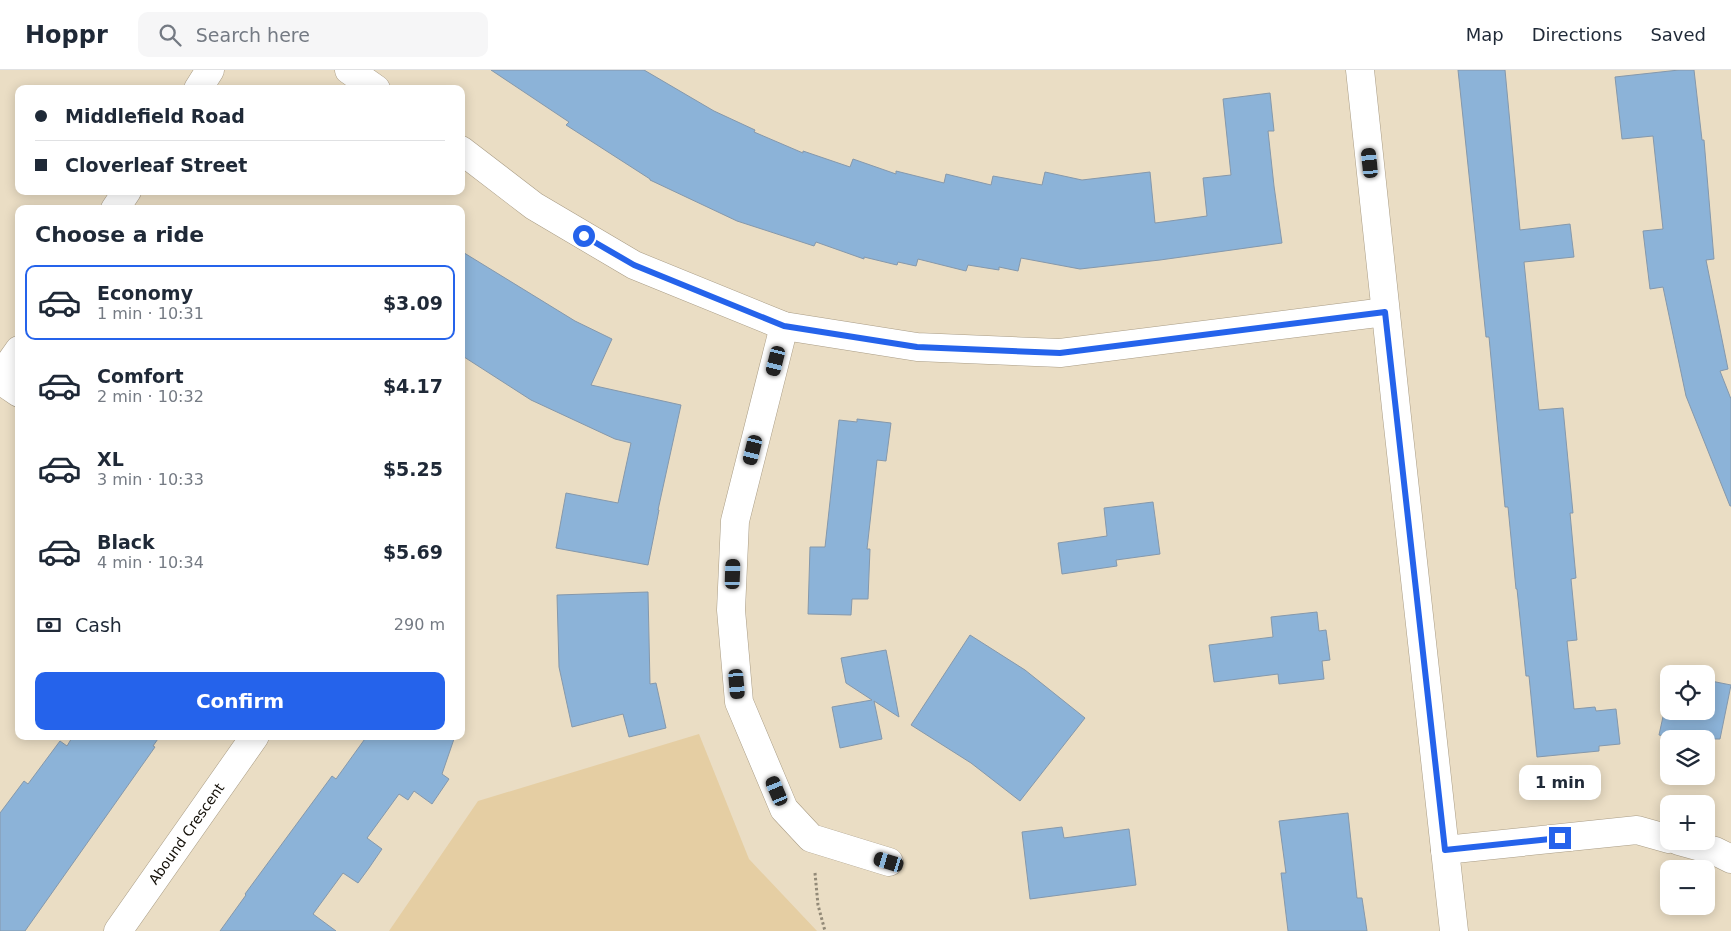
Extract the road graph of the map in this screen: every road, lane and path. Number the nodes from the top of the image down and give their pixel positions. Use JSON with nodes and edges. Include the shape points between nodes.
{"nodes":[{"id":1,"x":210,"y":70,"type":"edge"},
{"id":2,"x":349,"y":70,"type":"edge"},
{"id":3,"x":1360,"y":70,"type":"edge"},
{"id":4,"x":201,"y":85,"type":"edge"},
{"id":5,"x":370,"y":85,"type":"edge"},
{"id":6,"x":465,"y":153,"type":"edge"},
{"id":7,"x":1385,"y":312,"type":"junction"},
{"id":8,"x":784,"y":326,"type":"junction"},
{"id":9,"x":15,"y":356,"type":"edge"},
{"id":10,"x":0,"y":378,"type":"edge"},
{"id":11,"x":15,"y":390,"type":"edge"},
{"id":12,"x":252,"y":740,"type":"edge"},
{"id":13,"x":1660,"y":836,"type":"edge"},
{"id":14,"x":811,"y":838,"type":"junction"},
{"id":15,"x":1445,"y":850,"type":"junction"},
{"id":16,"x":1711,"y":850,"type":"edge"},
{"id":17,"x":1731,"y":859,"type":"edge"},
{"id":18,"x":889,"y":862,"type":"dead end"},
{"id":19,"x":118,"y":931,"type":"edge"},
{"id":20,"x":825,"y":931,"type":"edge"},
{"id":21,"x":1454,"y":931,"type":"edge"}],
"edges":[{"from":1,"to":4,"type":"street"},
{"from":2,"to":5,"type":"street"},
{"from":3,"to":7,"type":"street"},
{"from":6,"to":8,"type":"street","via":[[534,206],[634,265]]},
{"from":7,"to":8,"type":"street","via":[[1060,353],[917,347]]},
{"from":7,"to":15,"type":"street"},
{"from":8,"to":14,"type":"street","via":[[735,521],[732,610],[739,702],[784,809]]},
{"from":9,"to":10,"type":"street"},
{"from":10,"to":11,"type":"street"},
{"from":12,"to":19,"type":"street","name":"Abound Crescent"},
{"from":13,"to":15,"type":"street","via":[[1637,830]]},
{"from":14,"to":18,"type":"street"},
{"from":14,"to":20,"type":"path","via":[[818,905]]},
{"from":15,"to":21,"type":"street"},
{"from":16,"to":17,"type":"street"}]}
